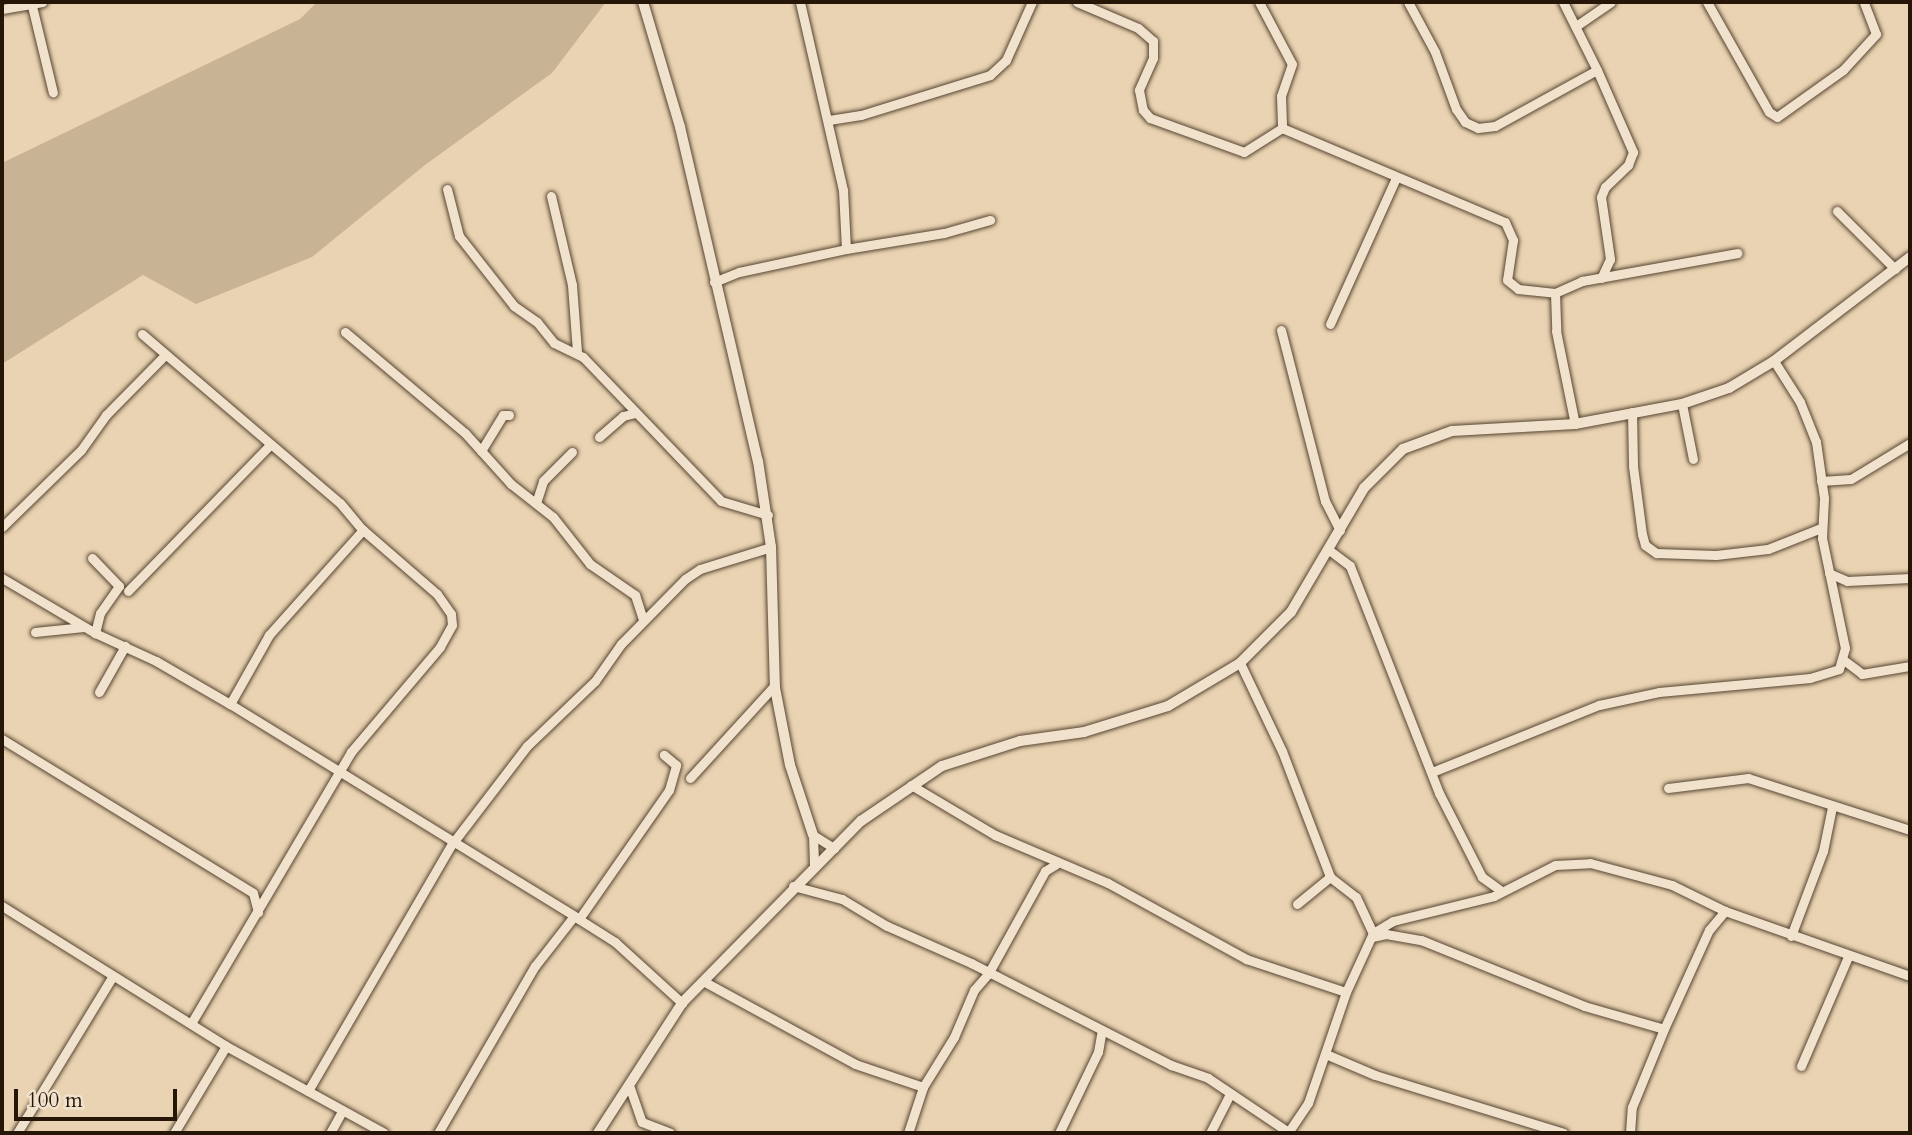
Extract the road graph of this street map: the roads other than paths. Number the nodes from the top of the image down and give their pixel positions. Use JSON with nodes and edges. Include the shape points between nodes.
{"nodes":[{"id":1,"x":42,"y":2,"type":"edge"},
{"id":2,"x":643,"y":2,"type":"edge"},
{"id":3,"x":800,"y":2,"type":"edge"},
{"id":4,"x":1032,"y":2,"type":"edge"},
{"id":5,"x":1077,"y":2,"type":"edge"},
{"id":6,"x":1259,"y":2,"type":"edge"},
{"id":7,"x":1408,"y":2,"type":"edge"},
{"id":8,"x":1563,"y":2,"type":"edge"},
{"id":9,"x":1611,"y":2,"type":"edge"},
{"id":10,"x":1707,"y":2,"type":"edge"},
{"id":11,"x":1864,"y":2,"type":"edge"},
{"id":12,"x":32,"y":6,"type":"junction"},
{"id":13,"x":2,"y":9,"type":"edge"},
{"id":14,"x":1576,"y":26,"type":"junction"},
{"id":15,"x":1597,"y":70,"type":"junction"},
{"id":16,"x":53,"y":93,"type":"dead end"},
{"id":17,"x":829,"y":120,"type":"junction"},
{"id":18,"x":1282,"y":128,"type":"junction"},
{"id":19,"x":1396,"y":178,"type":"junction"},
{"id":20,"x":447,"y":189,"type":"dead end"},
{"id":21,"x":551,"y":196,"type":"dead end"},
{"id":22,"x":1837,"y":211,"type":"dead end"},
{"id":23,"x":990,"y":220,"type":"dead end"},
{"id":24,"x":846,"y":249,"type":"junction"},
{"id":25,"x":1737,"y":253,"type":"dead end"},
{"id":26,"x":1910,"y":257,"type":"edge"},
{"id":27,"x":1895,"y":269,"type":"junction"},
{"id":28,"x":1601,"y":278,"type":"junction"},
{"id":29,"x":714,"y":282,"type":"junction"},
{"id":30,"x":1555,"y":293,"type":"junction"},
{"id":31,"x":1330,"y":324,"type":"dead end"},
{"id":32,"x":1281,"y":330,"type":"dead end"},
{"id":33,"x":345,"y":332,"type":"dead end"},
{"id":34,"x":142,"y":334,"type":"dead end"},
{"id":35,"x":577,"y":351,"type":"junction"},
{"id":36,"x":164,"y":356,"type":"junction"},
{"id":37,"x":1774,"y":361,"type":"junction"},
{"id":38,"x":1682,"y":404,"type":"junction"},
{"id":39,"x":1632,"y":412,"type":"junction"},
{"id":40,"x":635,"y":413,"type":"junction"},
{"id":41,"x":509,"y":415,"type":"dead end"},
{"id":42,"x":1575,"y":424,"type":"junction"},
{"id":43,"x":599,"y":437,"type":"dead end"},
{"id":44,"x":1910,"y":443,"type":"edge"},
{"id":45,"x":269,"y":446,"type":"junction"},
{"id":46,"x":481,"y":450,"type":"junction"},
{"id":47,"x":572,"y":452,"type":"dead end"},
{"id":48,"x":1693,"y":459,"type":"dead end"},
{"id":49,"x":1821,"y":481,"type":"junction"},
{"id":50,"x":536,"y":503,"type":"junction"},
{"id":51,"x":768,"y":515,"type":"junction"},
{"id":52,"x":2,"y":527,"type":"edge"},
{"id":53,"x":1821,"y":528,"type":"junction"},
{"id":54,"x":363,"y":530,"type":"junction"},
{"id":55,"x":1340,"y":530,"type":"junction"},
{"id":56,"x":771,"y":547,"type":"junction"},
{"id":57,"x":1329,"y":550,"type":"junction"},
{"id":58,"x":92,"y":558,"type":"dead end"},
{"id":59,"x":1829,"y":573,"type":"junction"},
{"id":60,"x":2,"y":578,"type":"edge"},
{"id":61,"x":1910,"y":578,"type":"edge"},
{"id":62,"x":128,"y":591,"type":"dead end"},
{"id":63,"x":641,"y":605,"type":"junction"},
{"id":64,"x":654,"y":610,"type":"junction"},
{"id":65,"x":643,"y":620,"type":"junction"},
{"id":66,"x":84,"y":627,"type":"junction"},
{"id":67,"x":36,"y":632,"type":"dead end"},
{"id":68,"x":95,"y":633,"type":"junction"},
{"id":69,"x":125,"y":646,"type":"junction"},
{"id":70,"x":1845,"y":661,"type":"junction"},
{"id":71,"x":1240,"y":663,"type":"junction"},
{"id":72,"x":1910,"y":666,"type":"edge"},
{"id":73,"x":775,"y":685,"type":"junction"},
{"id":74,"x":99,"y":692,"type":"dead end"},
{"id":75,"x":230,"y":704,"type":"junction"},
{"id":76,"x":2,"y":739,"type":"edge"},
{"id":77,"x":664,"y":755,"type":"dead end"},
{"id":78,"x":1432,"y":772,"type":"junction"},
{"id":79,"x":340,"y":775,"type":"junction"},
{"id":80,"x":690,"y":778,"type":"dead end"},
{"id":81,"x":911,"y":785,"type":"junction"},
{"id":82,"x":1668,"y":788,"type":"dead end"},
{"id":83,"x":1832,"y":807,"type":"junction"},
{"id":84,"x":1910,"y":830,"type":"edge"},
{"id":85,"x":813,"y":835,"type":"junction"},
{"id":86,"x":452,"y":844,"type":"junction"},
{"id":87,"x":834,"y":848,"type":"junction"},
{"id":88,"x":1041,"y":857,"type":"junction"},
{"id":89,"x":814,"y":864,"type":"junction"},
{"id":90,"x":1056,"y":864,"type":"junction"},
{"id":91,"x":1045,"y":871,"type":"junction"},
{"id":92,"x":1330,"y":877,"type":"junction"},
{"id":93,"x":793,"y":886,"type":"junction"},
{"id":94,"x":1500,"y":890,"type":"junction"},
{"id":95,"x":1297,"y":904,"type":"dead end"},
{"id":96,"x":2,"y":908,"type":"edge"},
{"id":97,"x":1725,"y":911,"type":"junction"},
{"id":98,"x":258,"y":914,"type":"junction"},
{"id":99,"x":576,"y":918,"type":"junction"},
{"id":100,"x":1791,"y":936,"type":"junction"},
{"id":101,"x":1370,"y":937,"type":"junction"},
{"id":102,"x":1848,"y":957,"type":"junction"},
{"id":103,"x":988,"y":974,"type":"junction"},
{"id":104,"x":113,"y":976,"type":"junction"},
{"id":105,"x":1910,"y":976,"type":"edge"},
{"id":106,"x":703,"y":981,"type":"junction"},
{"id":107,"x":1346,"y":992,"type":"junction"},
{"id":108,"x":682,"y":1003,"type":"junction"},
{"id":109,"x":192,"y":1022,"type":"junction"},
{"id":110,"x":1664,"y":1029,"type":"junction"},
{"id":111,"x":1102,"y":1030,"type":"junction"},
{"id":112,"x":226,"y":1046,"type":"junction"},
{"id":113,"x":1328,"y":1055,"type":"junction"},
{"id":114,"x":1801,"y":1066,"type":"dead end"},
{"id":115,"x":910,"y":1085,"type":"junction"},
{"id":116,"x":630,"y":1087,"type":"junction"},
{"id":117,"x":923,"y":1087,"type":"junction"},
{"id":118,"x":308,"y":1091,"type":"junction"},
{"id":119,"x":1230,"y":1094,"type":"junction"},
{"id":120,"x":919,"y":1102,"type":"junction"},
{"id":121,"x":342,"y":1111,"type":"junction"},
{"id":122,"x":1289,"y":1132,"type":"edge"},
{"id":123,"x":17,"y":1133,"type":"edge"},
{"id":124,"x":174,"y":1133,"type":"edge"},
{"id":125,"x":330,"y":1133,"type":"edge"},
{"id":126,"x":384,"y":1133,"type":"edge"},
{"id":127,"x":438,"y":1133,"type":"edge"},
{"id":128,"x":598,"y":1133,"type":"edge"},
{"id":129,"x":664,"y":1133,"type":"edge"},
{"id":130,"x":908,"y":1133,"type":"edge"},
{"id":131,"x":1059,"y":1133,"type":"edge"},
{"id":132,"x":1210,"y":1133,"type":"edge"},
{"id":133,"x":1563,"y":1133,"type":"edge"},
{"id":134,"x":1630,"y":1133,"type":"edge"}],
"edges":[{"from":1,"to":12,"type":"street"},
{"from":2,"to":29,"type":"street","via":[[680,127]]},
{"from":3,"to":17,"type":"street"},
{"from":4,"to":17,"type":"street","via":[[1006,60],[990,75],[861,116]]},
{"from":5,"to":18,"type":"street","via":[[1138,28],[1153,41],[1153,58],[1139,90],[1143,110],[1150,118],[1244,152]]},
{"from":6,"to":18,"type":"street","via":[[1292,64],[1281,96]]},
{"from":7,"to":15,"type":"street","via":[[1435,52],[1456,108],[1465,122],[1478,128],[1495,126]]},
{"from":8,"to":14,"type":"street"},
{"from":9,"to":14,"type":"street"},
{"from":10,"to":11,"type":"street","via":[[1769,112],[1777,117],[1843,70],[1876,34]]},
{"from":12,"to":13,"type":"street"},
{"from":12,"to":16,"type":"street"},
{"from":14,"to":15,"type":"street"},
{"from":15,"to":28,"type":"street","via":[[1633,152],[1601,197],[1610,259]]},
{"from":17,"to":24,"type":"street","via":[[846,214]]},
{"from":18,"to":19,"type":"street"},
{"from":19,"to":30,"type":"street","via":[[1505,222],[1513,240],[1507,280],[1518,289]]},
{"from":19,"to":31,"type":"street"},
{"from":20,"to":35,"type":"street","via":[[460,236],[507,298],[554,343]]},
{"from":21,"to":35,"type":"street","via":[[572,285]]},
{"from":22,"to":27,"type":"street"},
{"from":23,"to":24,"type":"street","via":[[944,233]]},
{"from":24,"to":29,"type":"street","via":[[739,272]]},
{"from":25,"to":28,"type":"street"},
{"from":26,"to":27,"type":"street"},
{"from":27,"to":37,"type":"street"},
{"from":28,"to":30,"type":"street"},
{"from":29,"to":51,"type":"street"},
{"from":30,"to":42,"type":"street","via":[[1556,331]]},
{"from":32,"to":55,"type":"street","via":[[1325,501]]},
{"from":33,"to":46,"type":"street"},
{"from":34,"to":36,"type":"street"},
{"from":35,"to":40,"type":"street"},
{"from":36,"to":45,"type":"street","via":[[233,410]]},
{"from":36,"to":52,"type":"street","via":[[106,415],[81,450]]},
{"from":37,"to":38,"type":"street","via":[[1729,388]]},
{"from":37,"to":49,"type":"street","via":[[1808,419]]},
{"from":38,"to":39,"type":"street"},
{"from":38,"to":48,"type":"street"},
{"from":39,"to":42,"type":"street"},
{"from":39,"to":53,"type":"street","via":[[1642,534],[1645,545],[1656,554],[1768,550]]},
{"from":40,"to":43,"type":"street","via":[[623,416]]},
{"from":40,"to":51,"type":"street","via":[[721,501]]},
{"from":41,"to":46,"type":"street","via":[[503,415]]},
{"from":42,"to":55,"type":"street","via":[[1452,431],[1423,439],[1384,465]]},
{"from":44,"to":49,"type":"street","via":[[1851,479]]},
{"from":45,"to":54,"type":"street","via":[[340,503]]},
{"from":45,"to":62,"type":"street"},
{"from":46,"to":50,"type":"street","via":[[511,484]]},
{"from":47,"to":50,"type":"street","via":[[543,481]]},
{"from":49,"to":53,"type":"street","via":[[1825,515]]},
{"from":50,"to":63,"type":"street","via":[[590,564],[635,594]]},
{"from":51,"to":56,"type":"street"},
{"from":53,"to":59,"type":"street"},
{"from":54,"to":75,"type":"street","via":[[269,635]]},
{"from":54,"to":79,"type":"street","via":[[438,594],[451,614],[452,625],[440,646],[364,734]]},
{"from":55,"to":57,"type":"street"},
{"from":56,"to":64,"type":"street","via":[[700,569]]},
{"from":56,"to":73,"type":"street"},
{"from":57,"to":71,"type":"street","via":[[1291,612]]},
{"from":57,"to":78,"type":"street","via":[[1350,566]]},
{"from":58,"to":68,"type":"street","via":[[119,586],[100,613]]},
{"from":59,"to":61,"type":"street","via":[[1847,581]]},
{"from":59,"to":70,"type":"street"},
{"from":60,"to":66,"type":"street"},
{"from":63,"to":64,"type":"street"},
{"from":63,"to":65,"type":"street"},
{"from":64,"to":65,"type":"street"},
{"from":65,"to":86,"type":"street","via":[[595,681],[527,746]]},
{"from":66,"to":67,"type":"street"},
{"from":66,"to":68,"type":"street"},
{"from":68,"to":69,"type":"street"},
{"from":69,"to":74,"type":"street"},
{"from":69,"to":75,"type":"street"},
{"from":70,"to":72,"type":"street","via":[[1862,674]]},
{"from":70,"to":78,"type":"street","via":[[1839,669],[1810,678],[1659,692],[1599,705]]},
{"from":71,"to":81,"type":"street","via":[[1168,706],[1084,732],[1020,741],[972,755]]},
{"from":71,"to":92,"type":"street","via":[[1282,751]]},
{"from":73,"to":80,"type":"street"},
{"from":73,"to":85,"type":"street","via":[[790,765]]},
{"from":75,"to":79,"type":"street"},
{"from":76,"to":98,"type":"street","via":[[253,893]]},
{"from":77,"to":99,"type":"street","via":[[676,765],[669,790]]},
{"from":78,"to":94,"type":"street","via":[[1482,877]]},
{"from":79,"to":86,"type":"street"},
{"from":79,"to":98,"type":"street"},
{"from":81,"to":87,"type":"street"},
{"from":81,"to":88,"type":"street"},
{"from":82,"to":83,"type":"street","via":[[1748,778]]},
{"from":83,"to":84,"type":"street"},
{"from":83,"to":100,"type":"street","via":[[1823,851]]},
{"from":85,"to":87,"type":"street"},
{"from":85,"to":89,"type":"street"},
{"from":86,"to":99,"type":"street"},
{"from":86,"to":118,"type":"street"},
{"from":87,"to":89,"type":"street"},
{"from":88,"to":90,"type":"street"},
{"from":88,"to":91,"type":"street"},
{"from":89,"to":93,"type":"street"},
{"from":90,"to":91,"type":"street"},
{"from":90,"to":107,"type":"street","via":[[1108,883],[1246,959]]},
{"from":91,"to":103,"type":"street"},
{"from":92,"to":95,"type":"street"},
{"from":92,"to":101,"type":"street","via":[[1356,897]]},
{"from":93,"to":103,"type":"street","via":[[842,899]]},
{"from":93,"to":106,"type":"street"},
{"from":94,"to":97,"type":"street","via":[[1555,865],[1590,863],[1672,885]]},
{"from":94,"to":101,"type":"street","via":[[1494,896],[1393,921]]},
{"from":96,"to":104,"type":"street"},
{"from":97,"to":100,"type":"street"},
{"from":97,"to":110,"type":"street","via":[[1709,930]]},
{"from":98,"to":109,"type":"street"},
{"from":99,"to":108,"type":"street","via":[[615,943]]},
{"from":99,"to":127,"type":"street","via":[[535,966]]},
{"from":100,"to":102,"type":"street"},
{"from":101,"to":107,"type":"street"},
{"from":101,"to":110,"type":"street","via":[[1386,934],[1421,940],[1584,1006]]},
{"from":102,"to":105,"type":"street"},
{"from":102,"to":114,"type":"street"},
{"from":103,"to":111,"type":"street"},
{"from":103,"to":117,"type":"street","via":[[974,990],[954,1037]]},
{"from":104,"to":109,"type":"street"},
{"from":104,"to":123,"type":"street"},
{"from":106,"to":108,"type":"street"},
{"from":106,"to":115,"type":"street","via":[[855,1064],[887,1072]]},
{"from":107,"to":113,"type":"street"},
{"from":108,"to":116,"type":"street"},
{"from":109,"to":112,"type":"street"},
{"from":110,"to":134,"type":"street","via":[[1632,1107]]},
{"from":111,"to":119,"type":"street","via":[[1208,1078]]},
{"from":111,"to":131,"type":"street","via":[[1098,1052]]},
{"from":112,"to":118,"type":"street"},
{"from":112,"to":124,"type":"street"},
{"from":113,"to":122,"type":"street","via":[[1308,1103]]},
{"from":113,"to":133,"type":"street","via":[[1376,1075]]},
{"from":115,"to":117,"type":"street"},
{"from":115,"to":120,"type":"street"},
{"from":116,"to":128,"type":"street"},
{"from":116,"to":129,"type":"street","via":[[642,1122]]},
{"from":117,"to":120,"type":"street"},
{"from":118,"to":121,"type":"street"},
{"from":119,"to":122,"type":"street"},
{"from":119,"to":132,"type":"street"},
{"from":120,"to":130,"type":"street"},
{"from":121,"to":125,"type":"street"},
{"from":121,"to":126,"type":"street"}]}
